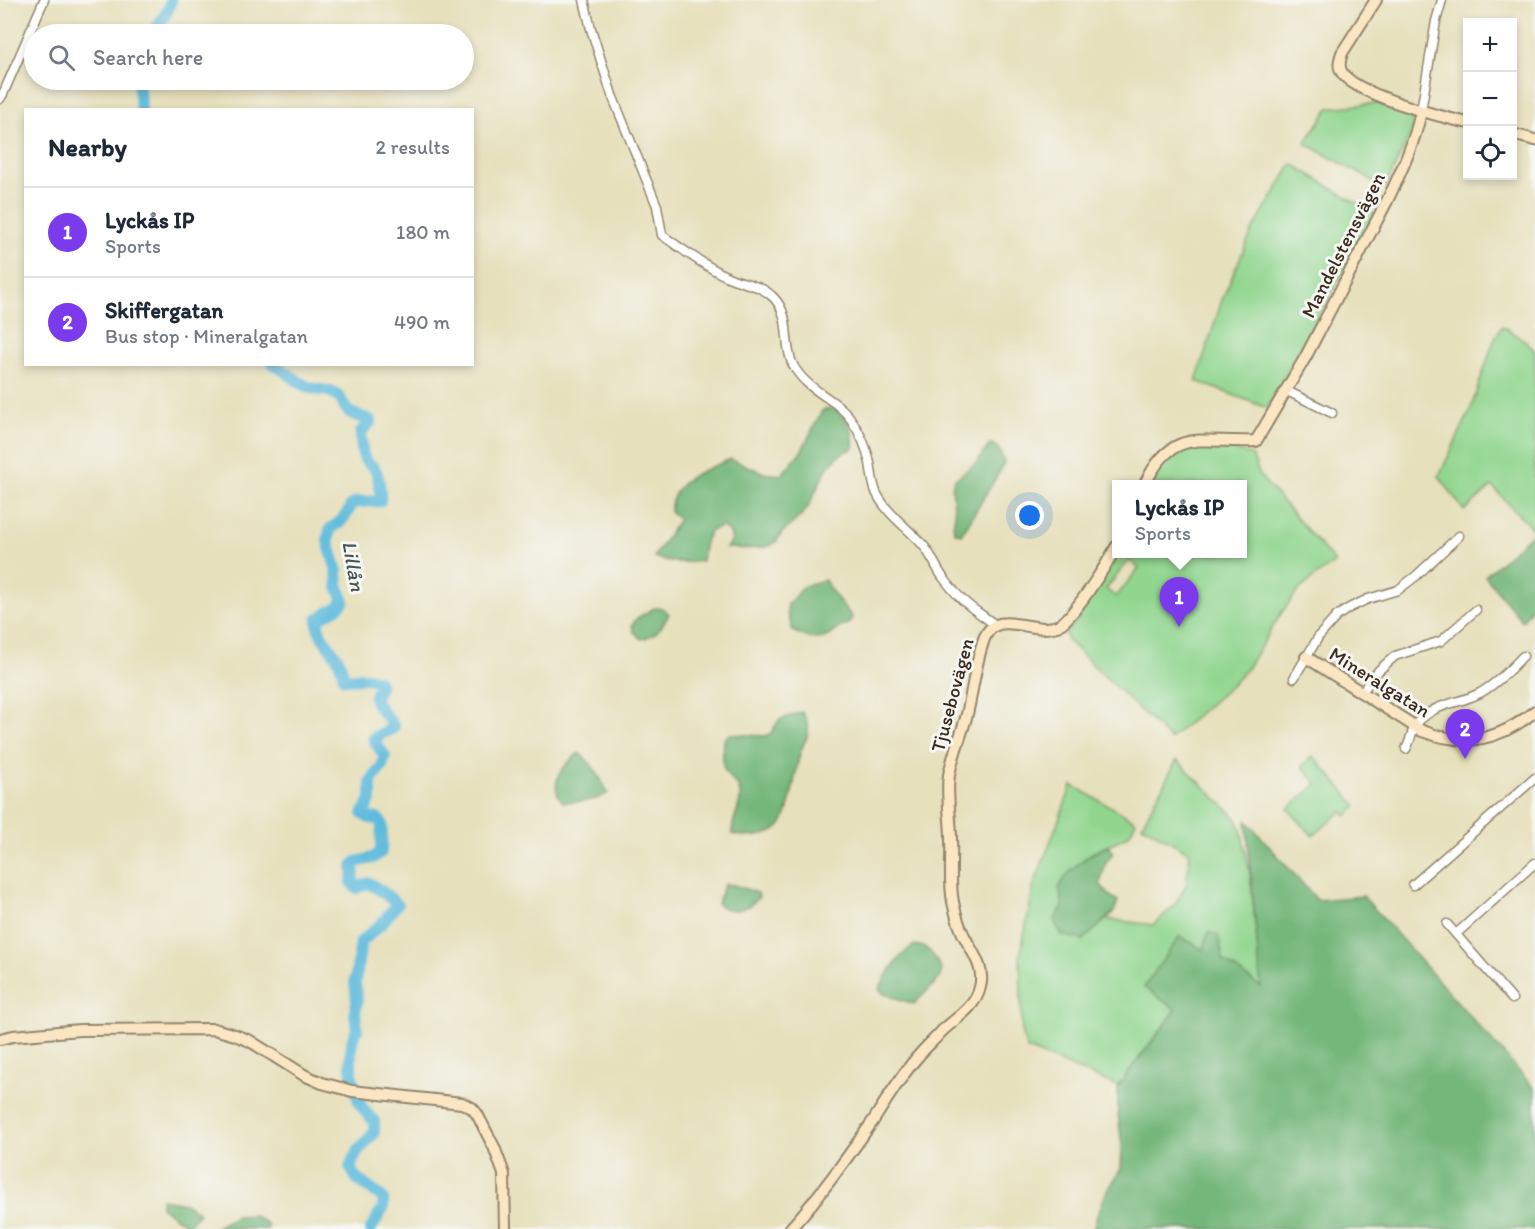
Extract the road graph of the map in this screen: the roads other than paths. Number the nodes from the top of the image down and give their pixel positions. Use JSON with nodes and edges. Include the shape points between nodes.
{"nodes":[{"id":1,"x":44,"y":0,"type":"edge"},
{"id":2,"x":584,"y":0,"type":"edge"},
{"id":3,"x":1376,"y":0,"type":"edge"},
{"id":4,"x":1442,"y":0,"type":"edge"},
{"id":5,"x":34,"y":24,"type":"edge"},
{"id":6,"x":24,"y":46,"type":"edge"},
{"id":7,"x":0,"y":99,"type":"edge"},
{"id":8,"x":1421,"y":111,"type":"junction"},
{"id":9,"x":1463,"y":122,"type":"edge"},
{"id":10,"x":1517,"y":135,"type":"edge"},
{"id":11,"x":1535,"y":140,"type":"edge"},
{"id":12,"x":1285,"y":390,"type":"junction"},
{"id":13,"x":1332,"y":413,"type":"dead end"},
{"id":14,"x":1147,"y":480,"type":"edge"},
{"id":15,"x":1459,"y":536,"type":"dead end"},
{"id":16,"x":1112,"y":554,"type":"edge"},
{"id":17,"x":1476,"y":610,"type":"dead end"},
{"id":18,"x":995,"y":625,"type":"junction"},
{"id":19,"x":1523,"y":656,"type":"dead end"},
{"id":20,"x":1306,"y":657,"type":"junction"},
{"id":21,"x":1294,"y":678,"type":"dead end"},
{"id":22,"x":1361,"y":693,"type":"junction"},
{"id":23,"x":1535,"y":711,"type":"edge"},
{"id":24,"x":1414,"y":726,"type":"junction"},
{"id":25,"x":1406,"y":749,"type":"dead end"},
{"id":26,"x":1535,"y":778,"type":"edge"},
{"id":27,"x":1535,"y":863,"type":"edge"},
{"id":28,"x":1413,"y":885,"type":"dead end"},
{"id":29,"x":1448,"y":924,"type":"dead end"},
{"id":30,"x":1456,"y":933,"type":"junction"},
{"id":31,"x":1512,"y":999,"type":"dead end"},
{"id":32,"x":0,"y":1040,"type":"edge"},
{"id":33,"x":505,"y":1229,"type":"edge"},
{"id":34,"x":790,"y":1229,"type":"edge"}],
"edges":[{"from":1,"to":5,"type":"street"},
{"from":2,"to":18,"type":"street","via":[[612,95],[657,206],[662,235],[724,276],[758,287],[774,297],[787,326],[792,363],[809,386],[853,422],[869,459],[876,493],[923,546],[958,596]]},
{"from":3,"to":8,"type":"street","via":[[1342,53],[1341,72],[1366,90]]},
{"from":4,"to":8,"type":"street"},
{"from":6,"to":7,"type":"street"},
{"from":8,"to":9,"type":"street"},
{"from":8,"to":12,"type":"street","name":"Mandelstensvägen","via":[[1418,129],[1397,180]]},
{"from":10,"to":11,"type":"street"},
{"from":12,"to":13,"type":"street"},
{"from":12,"to":14,"type":"street","name":"Mandelstensvägen","via":[[1256,441],[1190,441],[1159,459]]},
{"from":15,"to":20,"type":"street","via":[[1398,590],[1368,599],[1337,616]]},
{"from":16,"to":18,"type":"street","name":"Tjusebovägen","via":[[1062,624],[1044,629],[1012,623]]},
{"from":17,"to":22,"type":"street","via":[[1441,641],[1395,656]]},
{"from":18,"to":34,"type":"street","name":"Tjusebovägen","via":[[988,630],[981,649],[949,778],[952,900],[961,930],[981,971],[980,990],[968,1008],[898,1081],[858,1142]]},
{"from":19,"to":24,"type":"street","via":[[1481,692],[1442,705]]},
{"from":20,"to":21,"type":"street"},
{"from":20,"to":22,"type":"street","name":"Mineralgatan"},
{"from":22,"to":24,"type":"street","name":"Mineralgatan"},
{"from":23,"to":24,"type":"street","name":"Mineralgatan","via":[[1502,733],[1473,740],[1436,736]]},
{"from":24,"to":25,"type":"street"},
{"from":26,"to":28,"type":"street"},
{"from":27,"to":30,"type":"street"},
{"from":29,"to":30,"type":"street"},
{"from":30,"to":31,"type":"street"},
{"from":32,"to":33,"type":"street","via":[[80,1030],[214,1029],[250,1041],[322,1083],[352,1091],[462,1104],[472,1108],[504,1174]]}]}
